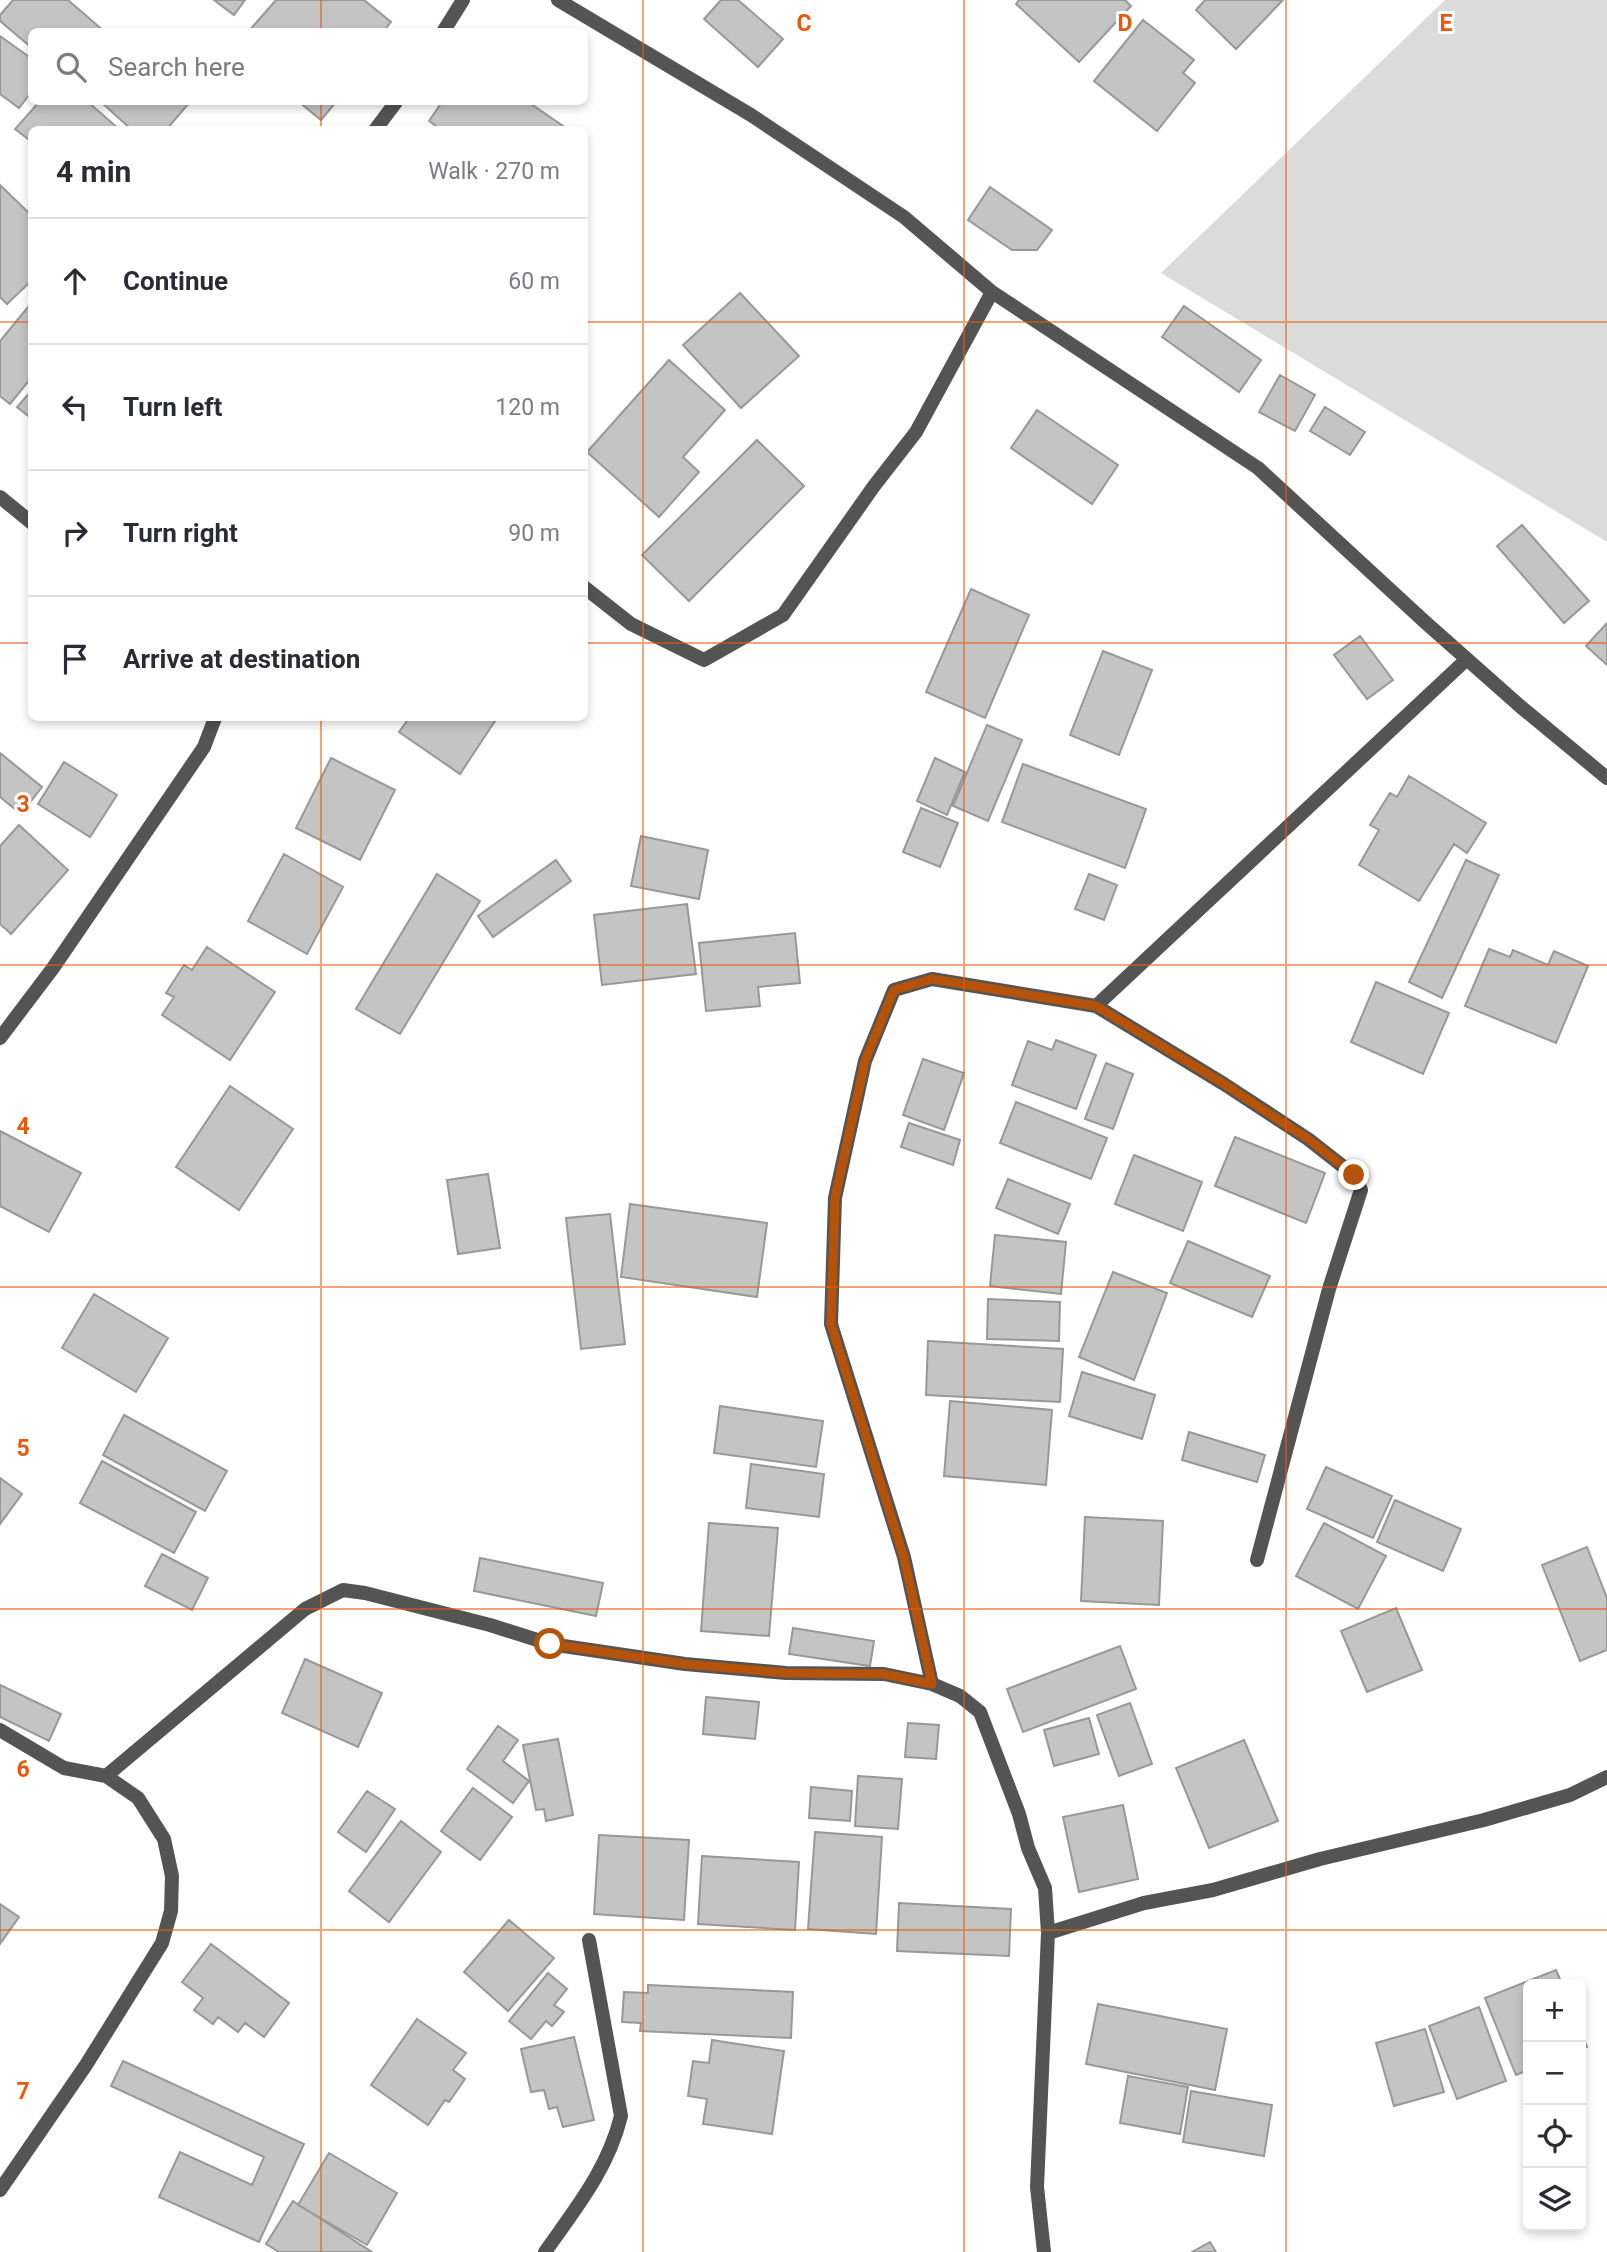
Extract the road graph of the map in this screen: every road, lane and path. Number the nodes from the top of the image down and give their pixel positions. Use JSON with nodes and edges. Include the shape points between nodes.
{"nodes":[{"id":1,"x":463,"y":0,"type":"edge"},
{"id":2,"x":558,"y":0,"type":"edge"},
{"id":3,"x":446,"y":28,"type":"edge"},
{"id":4,"x":394,"y":105,"type":"edge"},
{"id":5,"x":378,"y":126,"type":"edge"},
{"id":6,"x":992,"y":292,"type":"junction"},
{"id":7,"x":0,"y":498,"type":"edge"},
{"id":8,"x":28,"y":520,"type":"edge"},
{"id":9,"x":588,"y":590,"type":"edge"},
{"id":10,"x":1467,"y":659,"type":"junction"},
{"id":11,"x":214,"y":721,"type":"edge"},
{"id":12,"x":1607,"y":778,"type":"edge"},
{"id":13,"x":1096,"y":1006,"type":"junction"},
{"id":14,"x":0,"y":1038,"type":"edge"},
{"id":15,"x":1256,"y":1560,"type":"dead end"},
{"id":16,"x":932,"y":1684,"type":"junction"},
{"id":17,"x":0,"y":1730,"type":"edge"},
{"id":18,"x":106,"y":1776,"type":"junction"},
{"id":19,"x":1607,"y":1777,"type":"edge"},
{"id":20,"x":1048,"y":1933,"type":"junction"},
{"id":21,"x":589,"y":1940,"type":"dead end"},
{"id":22,"x":0,"y":2190,"type":"edge"},
{"id":23,"x":545,"y":2252,"type":"edge"},
{"id":24,"x":1044,"y":2252,"type":"edge"}],
"edges":[{"from":1,"to":3,"type":"street"},
{"from":2,"to":6,"type":"street","via":[[751,115],[904,217]]},
{"from":4,"to":5,"type":"street"},
{"from":6,"to":9,"type":"street","via":[[916,432],[783,615],[704,660],[631,624]]},
{"from":6,"to":10,"type":"street","via":[[1258,468]]},
{"from":7,"to":8,"type":"street"},
{"from":10,"to":12,"type":"street"},
{"from":10,"to":13,"type":"street"},
{"from":11,"to":14,"type":"street","via":[[205,747]]},
{"from":13,"to":15,"type":"street","via":[[1308,1139],[1354,1175],[1361,1190],[1329,1289]]},
{"from":13,"to":16,"type":"street","via":[[932,979],[894,990],[865,1061],[835,1198],[831,1324],[904,1558]]},
{"from":16,"to":18,"type":"street","via":[[884,1674],[786,1673],[685,1664],[550,1644],[343,1590],[305,1609]]},
{"from":16,"to":20,"type":"street","via":[[960,1696],[980,1712],[1045,1888]]},
{"from":17,"to":18,"type":"street","via":[[64,1768]]},
{"from":18,"to":22,"type":"street","via":[[138,1798],[164,1839],[172,1876],[171,1911],[162,1943]]},
{"from":19,"to":20,"type":"street","via":[[1570,1795],[1484,1820],[1213,1890],[1144,1903]]},
{"from":20,"to":24,"type":"street","via":[[1037,2187]]},
{"from":21,"to":23,"type":"street","via":[[621,2116],[599,2175]]}]}
